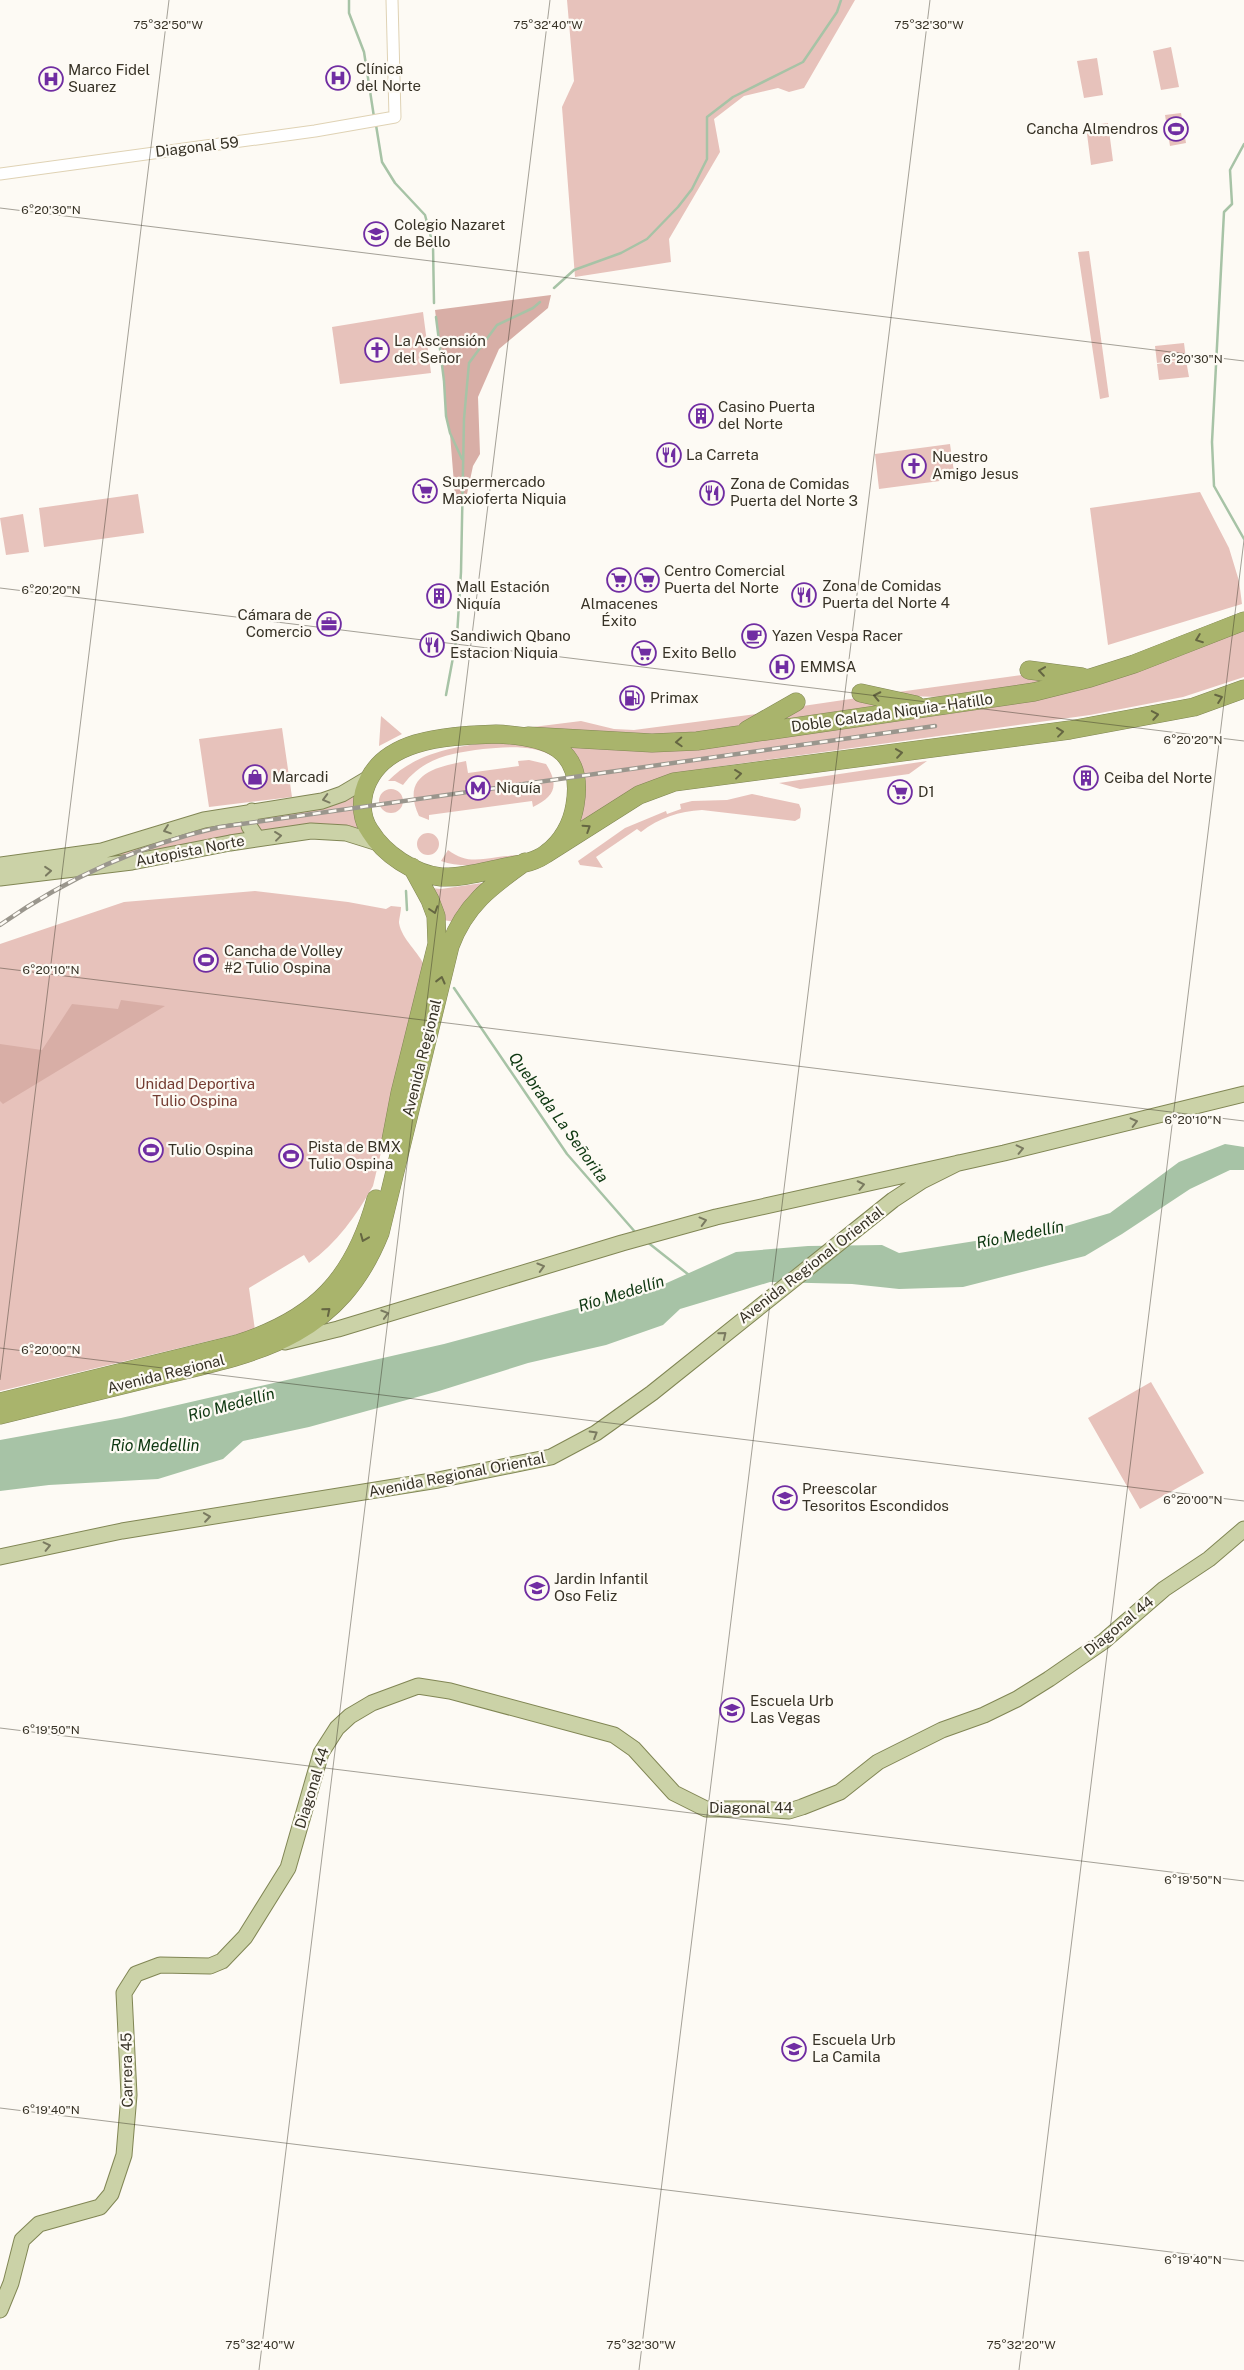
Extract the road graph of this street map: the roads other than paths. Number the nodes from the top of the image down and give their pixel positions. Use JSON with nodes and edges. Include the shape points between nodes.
{"nodes":[{"id":1,"x":392,"y":0,"type":"edge"},
{"id":2,"x":0,"y":174,"type":"edge"},
{"id":3,"x":1244,"y":621,"type":"edge"},
{"id":4,"x":1029,"y":670,"type":"dead end"},
{"id":5,"x":1090,"y":678,"type":"junction"},
{"id":6,"x":1244,"y":689,"type":"edge"},
{"id":7,"x":861,"y":693,"type":"dead end"},
{"id":8,"x":796,"y":702,"type":"dead end"},
{"id":9,"x":927,"y":707,"type":"junction"},
{"id":10,"x":738,"y":735,"type":"junction"},
{"id":11,"x":528,"y":736,"type":"junction"},
{"id":12,"x":370,"y":778,"type":"junction"},
{"id":13,"x":252,"y":811,"type":"junction"},
{"id":14,"x":257,"y":838,"type":"junction"},
{"id":15,"x":378,"y":843,"type":"junction"},
{"id":16,"x":546,"y":854,"type":"junction"},
{"id":17,"x":525,"y":862,"type":"junction"},
{"id":18,"x":0,"y":865,"type":"edge"},
{"id":19,"x":412,"y":867,"type":"junction"},
{"id":20,"x":0,"y":878,"type":"edge"},
{"id":21,"x":1244,"y":1094,"type":"edge"},
{"id":22,"x":958,"y":1163,"type":"junction"},
{"id":23,"x":271,"y":1346,"type":"junction"},
{"id":24,"x":0,"y":1402,"type":"edge"},
{"id":25,"x":0,"y":1415,"type":"edge"},
{"id":26,"x":1244,"y":1529,"type":"edge"},
{"id":27,"x":0,"y":1557,"type":"edge"},
{"id":28,"x":288,"y":1868,"type":"joint"},
{"id":29,"x":0,"y":2310,"type":"edge"}],
"edges":[{"from":1,"to":2,"type":"street","name":"Diagonal 59","via":[[395,117]]},
{"from":3,"to":5,"type":"highway","name":"Doble Calzada Niquia - Hatillo","one_way":true},
{"from":5,"to":4,"type":"highway","one_way":true},
{"from":5,"to":9,"type":"highway","name":"Doble Calzada Niquia - Hatillo","via":[[1034,692]]},
{"from":16,"to":6,"type":"highway","one_way":true,"via":[[639,795],[674,782],[1070,730],[1194,707]]},
{"from":9,"to":7,"type":"highway","one_way":true},
{"from":8,"to":10,"type":"highway"},
{"from":9,"to":10,"type":"highway","name":"Doble Calzada Niquia - Hatillo"},
{"from":10,"to":11,"type":"highway","name":"Doble Calzada Niquia - Hatillo","one_way":true,"via":[[652,743]]},
{"from":11,"to":12,"type":"highway","name":"Doble Calzada Niquia - Hatillo","via":[[496,734],[428,740],[395,753],[378,766]]},
{"from":11,"to":16,"type":"highway","via":[[558,748],[572,763],[576,775],[577,791],[570,824]]},
{"from":12,"to":13,"type":"main road","name":"Autopista Norte","one_way":true,"via":[[332,798]]},
{"from":12,"to":15,"type":"highway","via":[[364,795],[364,816]]},
{"from":13,"to":14,"type":"main road","via":[[249,826]]},
{"from":13,"to":18,"type":"main road","name":"Autopista Norte","one_way":true,"via":[[178,827],[110,850]]},
{"from":14,"to":15,"type":"main road","name":"Autopista Norte","one_way":true,"via":[[334,831]]},
{"from":20,"to":14,"type":"main road","name":"Autopista Norte","one_way":true,"via":[[124,863]]},
{"from":15,"to":19,"type":"highway"},
{"from":16,"to":17,"type":"highway"},
{"from":17,"to":19,"type":"highway","via":[[451,877]]},
{"from":23,"to":17,"type":"highway","name":"Avenida Regional","one_way":true,"via":[[311,1324],[332,1306],[348,1290],[372,1252],[386,1210],[452,938],[470,908]]},
{"from":19,"to":24,"type":"highway","name":"Avenida Regional","one_way":true,"via":[[436,916],[437,944],[400,1093],[388,1160],[369,1225],[362,1244],[338,1281],[304,1313],[264,1336]]},
{"from":22,"to":21,"type":"main road","one_way":true},
{"from":23,"to":22,"type":"main road","one_way":true,"via":[[338,1329],[656,1233]]},
{"from":27,"to":22,"type":"main road","name":"Avenida Regional Oriental","one_way":true,"via":[[122,1531],[438,1480],[551,1457],[596,1434],[652,1393],[893,1200]]},
{"from":23,"to":25,"type":"highway","name":"Avenida Regional"},
{"from":26,"to":28,"type":"main road","name":"Diagonal 44","via":[[1209,1559],[1164,1589],[1104,1641],[1017,1699],[942,1730],[878,1762],[840,1792],[789,1811],[706,1809],[674,1792],[634,1749],[614,1735],[450,1691],[418,1686],[372,1703],[350,1716],[327,1740],[320,1753]]},
{"from":28,"to":29,"type":"main road","name":"Carrera 45","via":[[245,1937],[222,1961],[210,1966],[160,1965],[136,1974],[124,1994],[129,2095],[124,2155],[111,2194],[100,2207],[39,2224],[22,2240],[11,2284]]}]}
